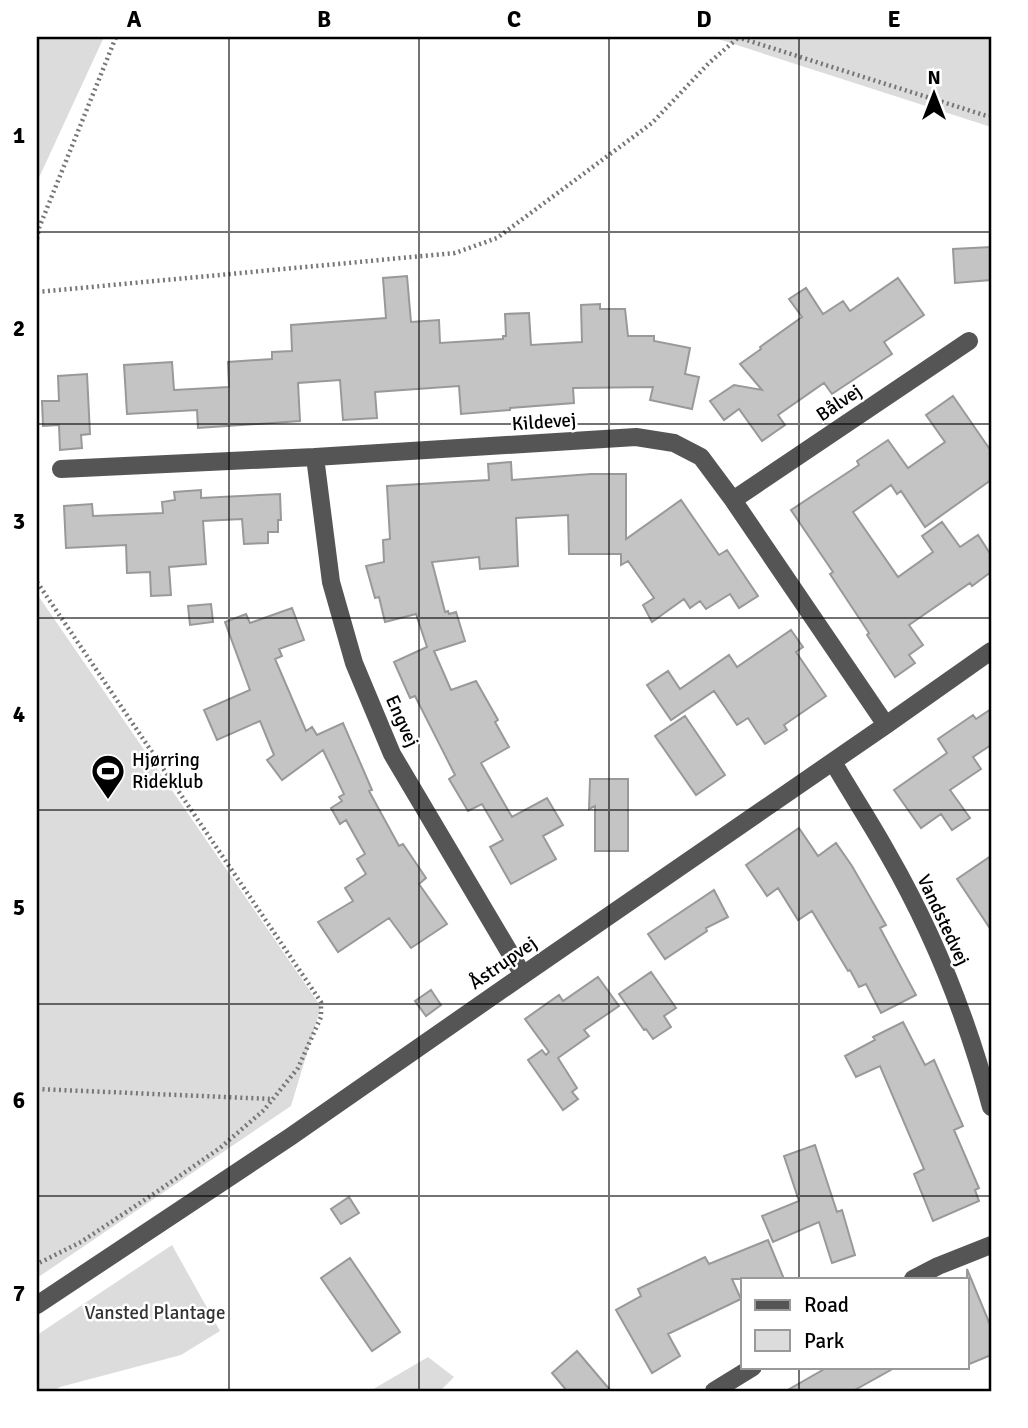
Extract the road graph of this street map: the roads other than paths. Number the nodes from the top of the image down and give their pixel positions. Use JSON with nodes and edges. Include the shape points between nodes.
{"nodes":[{"id":1,"x":969,"y":341,"type":"dead end"},
{"id":2,"x":315,"y":457,"type":"junction"},
{"id":3,"x":61,"y":469,"type":"dead end"},
{"id":4,"x":733,"y":500,"type":"junction"},
{"id":5,"x":991,"y":651,"type":"edge"},
{"id":6,"x":886,"y":725,"type":"junction"},
{"id":7,"x":832,"y":762,"type":"junction"},
{"id":8,"x":523,"y":975,"type":"junction"},
{"id":9,"x":991,"y":1107,"type":"edge"},
{"id":10,"x":991,"y":1245,"type":"edge"},
{"id":11,"x":915,"y":1278,"type":"edge"},
{"id":12,"x":37,"y":1305,"type":"edge"},
{"id":13,"x":751,"y":1368,"type":"edge"},
{"id":14,"x":714,"y":1391,"type":"edge"}],
"edges":[{"from":1,"to":4,"type":"street","name":"Bålvej"},
{"from":2,"to":3,"type":"street","name":"Kildevej"},
{"from":2,"to":4,"type":"street","name":"Kildevej","via":[[636,437],[674,443],[701,457]]},
{"from":2,"to":8,"type":"street","name":"Engvej","via":[[331,582],[354,663],[392,754]]},
{"from":4,"to":6,"type":"street","name":"Kildevej"},
{"from":5,"to":6,"type":"street","name":"Åstrupvej"},
{"from":6,"to":7,"type":"street","name":"Åstrupvej"},
{"from":7,"to":8,"type":"street","name":"Åstrupvej"},
{"from":7,"to":9,"type":"street","name":"Vandstedvej","via":[[923,923],[962,1016]]},
{"from":8,"to":12,"type":"street","name":"Åstrupvej","via":[[290,1138]]},
{"from":10,"to":11,"type":"street"},
{"from":13,"to":14,"type":"street"}]}
